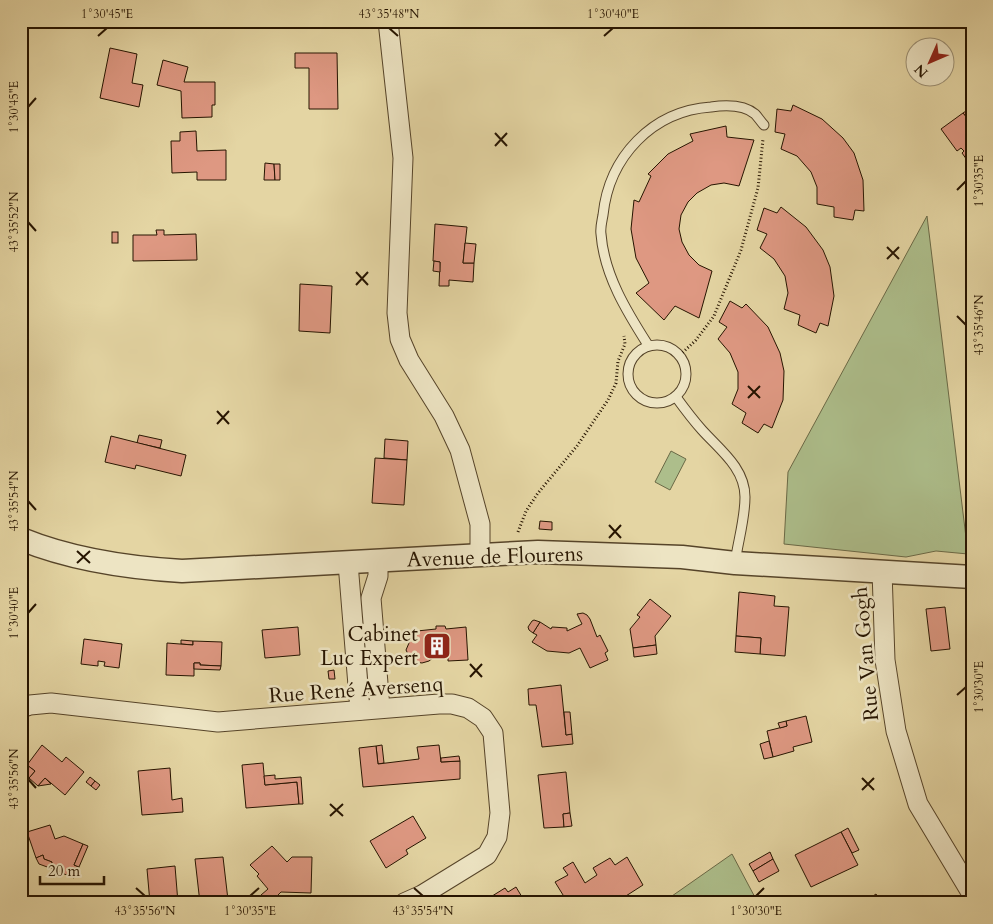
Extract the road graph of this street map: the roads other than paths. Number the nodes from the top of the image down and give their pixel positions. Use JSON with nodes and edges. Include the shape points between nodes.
{"nodes":[{"id":1,"x":388,"y":21,"type":"edge"},
{"id":2,"x":764,"y":125,"type":"road end"},
{"id":3,"x":648,"y":345,"type":"junction"},
{"id":4,"x":676,"y":397,"type":"junction"},
{"id":5,"x":21,"y":539,"type":"edge"},
{"id":6,"x":480,"y":554,"type":"junction"},
{"id":7,"x":378,"y":561,"type":"junction"},
{"id":8,"x":348,"y":563,"type":"junction"},
{"id":9,"x":735,"y":563,"type":"junction"},
{"id":10,"x":882,"y":571,"type":"junction"},
{"id":11,"x":972,"y":577,"type":"edge"},
{"id":12,"x":21,"y":708,"type":"edge"},
{"id":13,"x":380,"y":708,"type":"junction"},
{"id":14,"x":360,"y":710,"type":"junction"},
{"id":15,"x":972,"y":894,"type":"edge"},
{"id":16,"x":404,"y":903,"type":"edge"}],
"edges":[{"from":1,"to":6,"type":"street","via":[[402,158],[400,339],[460,450],[480,524]]},
{"from":2,"to":3,"type":"lane","via":[[754,113],[732,105],[699,108],[674,115],[651,128],[629,149],[614,172],[604,199],[601,234],[607,266],[625,309]]},
{"from":3,"to":4,"type":"lane","via":[[671,347],[680,355],[687,377]]},
{"from":3,"to":4,"type":"lane","via":[[638,350],[631,360],[628,382],[643,400],[666,402]]},
{"from":4,"to":9,"type":"lane","via":[[734,464],[742,479],[745,496],[743,520]]},
{"from":5,"to":8,"type":"street","name":"Avenue de Flourens","via":[[104,562],[151,569],[182,571]]},
{"from":6,"to":7,"type":"street","name":"Avenue de Flourens"},
{"from":6,"to":9,"type":"street","name":"Avenue de Flourens","via":[[516,552],[682,557]]},
{"from":7,"to":8,"type":"street","name":"Avenue de Flourens"},
{"from":7,"to":13,"type":"street","via":[[378,576],[371,598]]},
{"from":8,"to":14,"type":"street"},
{"from":9,"to":10,"type":"street","name":"Avenue de Flourens"},
{"from":10,"to":11,"type":"street","name":"Avenue de Flourens"},
{"from":10,"to":15,"type":"street","name":"Rue Van Gogh","via":[[885,660],[896,731],[918,804]]},
{"from":12,"to":14,"type":"street","name":"Rue René Aversenq","via":[[50,703],[218,722]]},
{"from":13,"to":14,"type":"street","name":"Rue René Aversenq"},
{"from":13,"to":16,"type":"street","name":"Rue René Aversenq","via":[[452,704],[468,708],[483,718],[493,733],[500,813],[497,836],[487,855]]}]}
